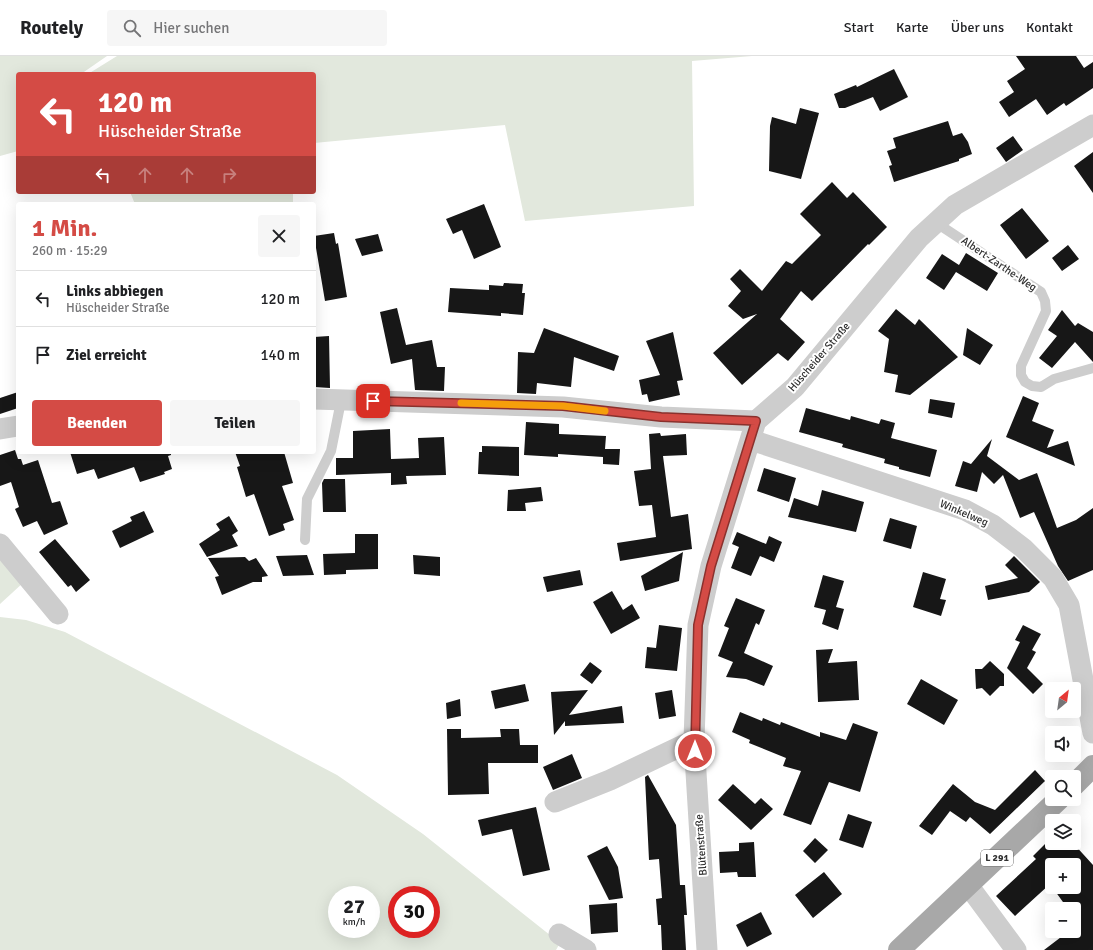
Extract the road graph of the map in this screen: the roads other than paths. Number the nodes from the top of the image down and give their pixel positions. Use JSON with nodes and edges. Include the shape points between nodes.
{"nodes":[{"id":1,"x":1093,"y":125,"type":"edge"},
{"id":2,"x":935,"y":222,"type":"junction"},
{"id":3,"x":1093,"y":368,"type":"edge"},
{"id":4,"x":316,"y":399,"type":"edge"},
{"id":5,"x":341,"y":401,"type":"junction"},
{"id":6,"x":16,"y":426,"type":"edge"},
{"id":7,"x":0,"y":429,"type":"edge"},
{"id":8,"x":754,"y":430,"type":"junction"},
{"id":9,"x":305,"y":540,"type":"dead end"},
{"id":10,"x":0,"y":544,"type":"edge"},
{"id":11,"x":58,"y":614,"type":"dead end"},
{"id":12,"x":1093,"y":733,"type":"edge"},
{"id":13,"x":694,"y":740,"type":"junction"},
{"id":14,"x":1093,"y":766,"type":"edge"},
{"id":15,"x":1081,"y":778,"type":"edge"},
{"id":16,"x":555,"y":802,"type":"dead end"},
{"id":17,"x":1052,"y":806,"type":"edge"},
{"id":18,"x":968,"y":885,"type":"junction"},
{"id":19,"x":559,"y":934,"type":"dead end"},
{"id":20,"x":586,"y":950,"type":"edge"},
{"id":21,"x":707,"y":950,"type":"edge"},
{"id":22,"x":899,"y":950,"type":"edge"},
{"id":23,"x":1016,"y":950,"type":"edge"}],
"edges":[{"from":1,"to":2,"type":"street","name":"Hüscheider Straße","via":[[955,205]]},
{"from":2,"to":3,"type":"lane","name":"Albert-Zarthe-Weg","via":[[1040,292],[1045,301],[1046,311],[1021,366],[1021,375],[1025,382],[1041,387],[1054,379]]},
{"from":2,"to":8,"type":"street","name":"Hüscheider Straße"},
{"from":4,"to":5,"type":"street"},
{"from":5,"to":8,"type":"street","via":[[563,406]]},
{"from":5,"to":9,"type":"lane","via":[[331,451],[307,500]]},
{"from":6,"to":7,"type":"street"},
{"from":8,"to":12,"type":"street","name":"Winkelweg","via":[[965,510],[993,525],[1023,548],[1053,578],[1069,605]]},
{"from":8,"to":13,"type":"street","name":"Blütenstraße","via":[[711,566],[698,625]]},
{"from":10,"to":11,"type":"street"},
{"from":13,"to":16,"type":"street","via":[[610,780]]},
{"from":13,"to":21,"type":"street","name":"Blütenstraße"},
{"from":14,"to":15,"type":"main road"},
{"from":17,"to":18,"type":"main road","number":"L 291"},
{"from":18,"to":22,"type":"main road","number":"L 291"},
{"from":18,"to":23,"type":"street"},
{"from":19,"to":20,"type":"street"}]}
